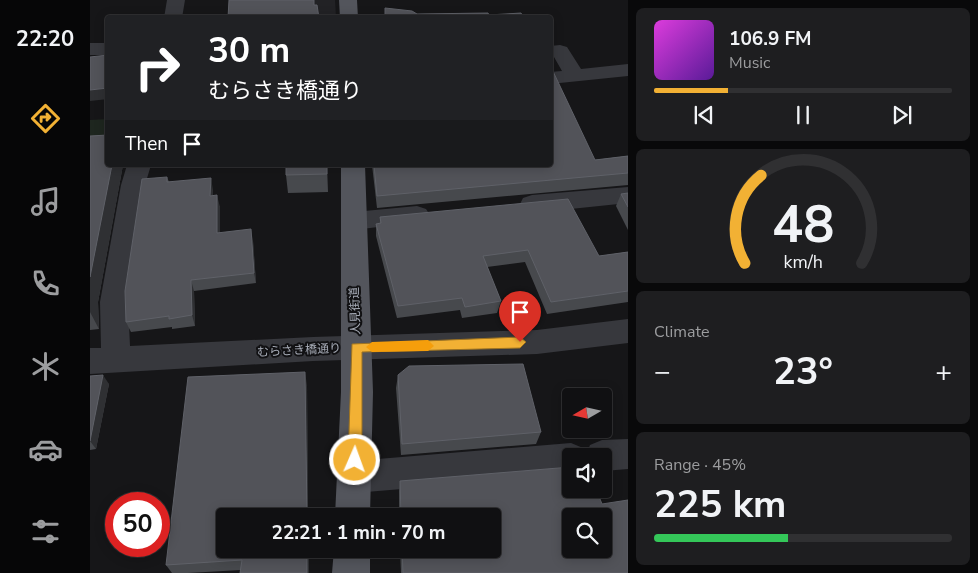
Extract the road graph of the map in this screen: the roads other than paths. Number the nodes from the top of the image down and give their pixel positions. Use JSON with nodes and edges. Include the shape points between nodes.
{"nodes":[{"id":1,"x":176,"y":0,"type":"edge"},
{"id":2,"x":348,"y":0,"type":"edge"},
{"id":3,"x":174,"y":15,"type":"edge"},
{"id":4,"x":349,"y":15,"type":"edge"},
{"id":5,"x":90,"y":49,"type":"edge"},
{"id":6,"x":105,"y":49,"type":"edge"},
{"id":7,"x":553,"y":52,"type":"edge"},
{"id":8,"x":628,"y":70,"type":"edge"},
{"id":9,"x":575,"y":76,"type":"junction"},
{"id":10,"x":553,"y":78,"type":"edge"},
{"id":11,"x":138,"y":167,"type":"edge"},
{"id":12,"x":353,"y":167,"type":"edge"},
{"id":13,"x":628,"y":195,"type":"edge"},
{"id":14,"x":510,"y":206,"type":"edge"},
{"id":15,"x":442,"y":212,"type":"edge"},
{"id":16,"x":354,"y":221,"type":"junction"},
{"id":17,"x":628,"y":331,"type":"edge"},
{"id":18,"x":356,"y":348,"type":"junction"},
{"id":19,"x":103,"y":360,"type":"edge"},
{"id":20,"x":628,"y":454,"type":"edge"},
{"id":21,"x":612,"y":455,"type":"edge"},
{"id":22,"x":562,"y":460,"type":"edge"},
{"id":23,"x":354,"y":477,"type":"junction"},
{"id":24,"x":353,"y":508,"type":"edge"},
{"id":25,"x":352,"y":558,"type":"edge"},
{"id":26,"x":351,"y":573,"type":"edge"}],
"edges":[{"from":1,"to":3,"type":"street"},
{"from":2,"to":4,"type":"main road"},
{"from":5,"to":6,"type":"street"},
{"from":7,"to":9,"type":"street","via":[[560,51]]},
{"from":8,"to":9,"type":"street"},
{"from":9,"to":10,"type":"street"},
{"from":11,"to":19,"type":"street"},
{"from":12,"to":16,"type":"main road","name":"人見街道"},
{"from":13,"to":14,"type":"street"},
{"from":15,"to":16,"type":"street"},
{"from":16,"to":18,"type":"main road","name":"人見街道"},
{"from":17,"to":18,"type":"street","name":"むらさき橋通り","via":[[538,342]]},
{"from":18,"to":19,"type":"street","name":"むらさき橋通り"},
{"from":18,"to":23,"type":"main road","name":"人見街道"},
{"from":20,"to":21,"type":"street"},
{"from":22,"to":23,"type":"street"},
{"from":23,"to":24,"type":"main road","name":"人見街道"},
{"from":25,"to":26,"type":"main road"}]}
